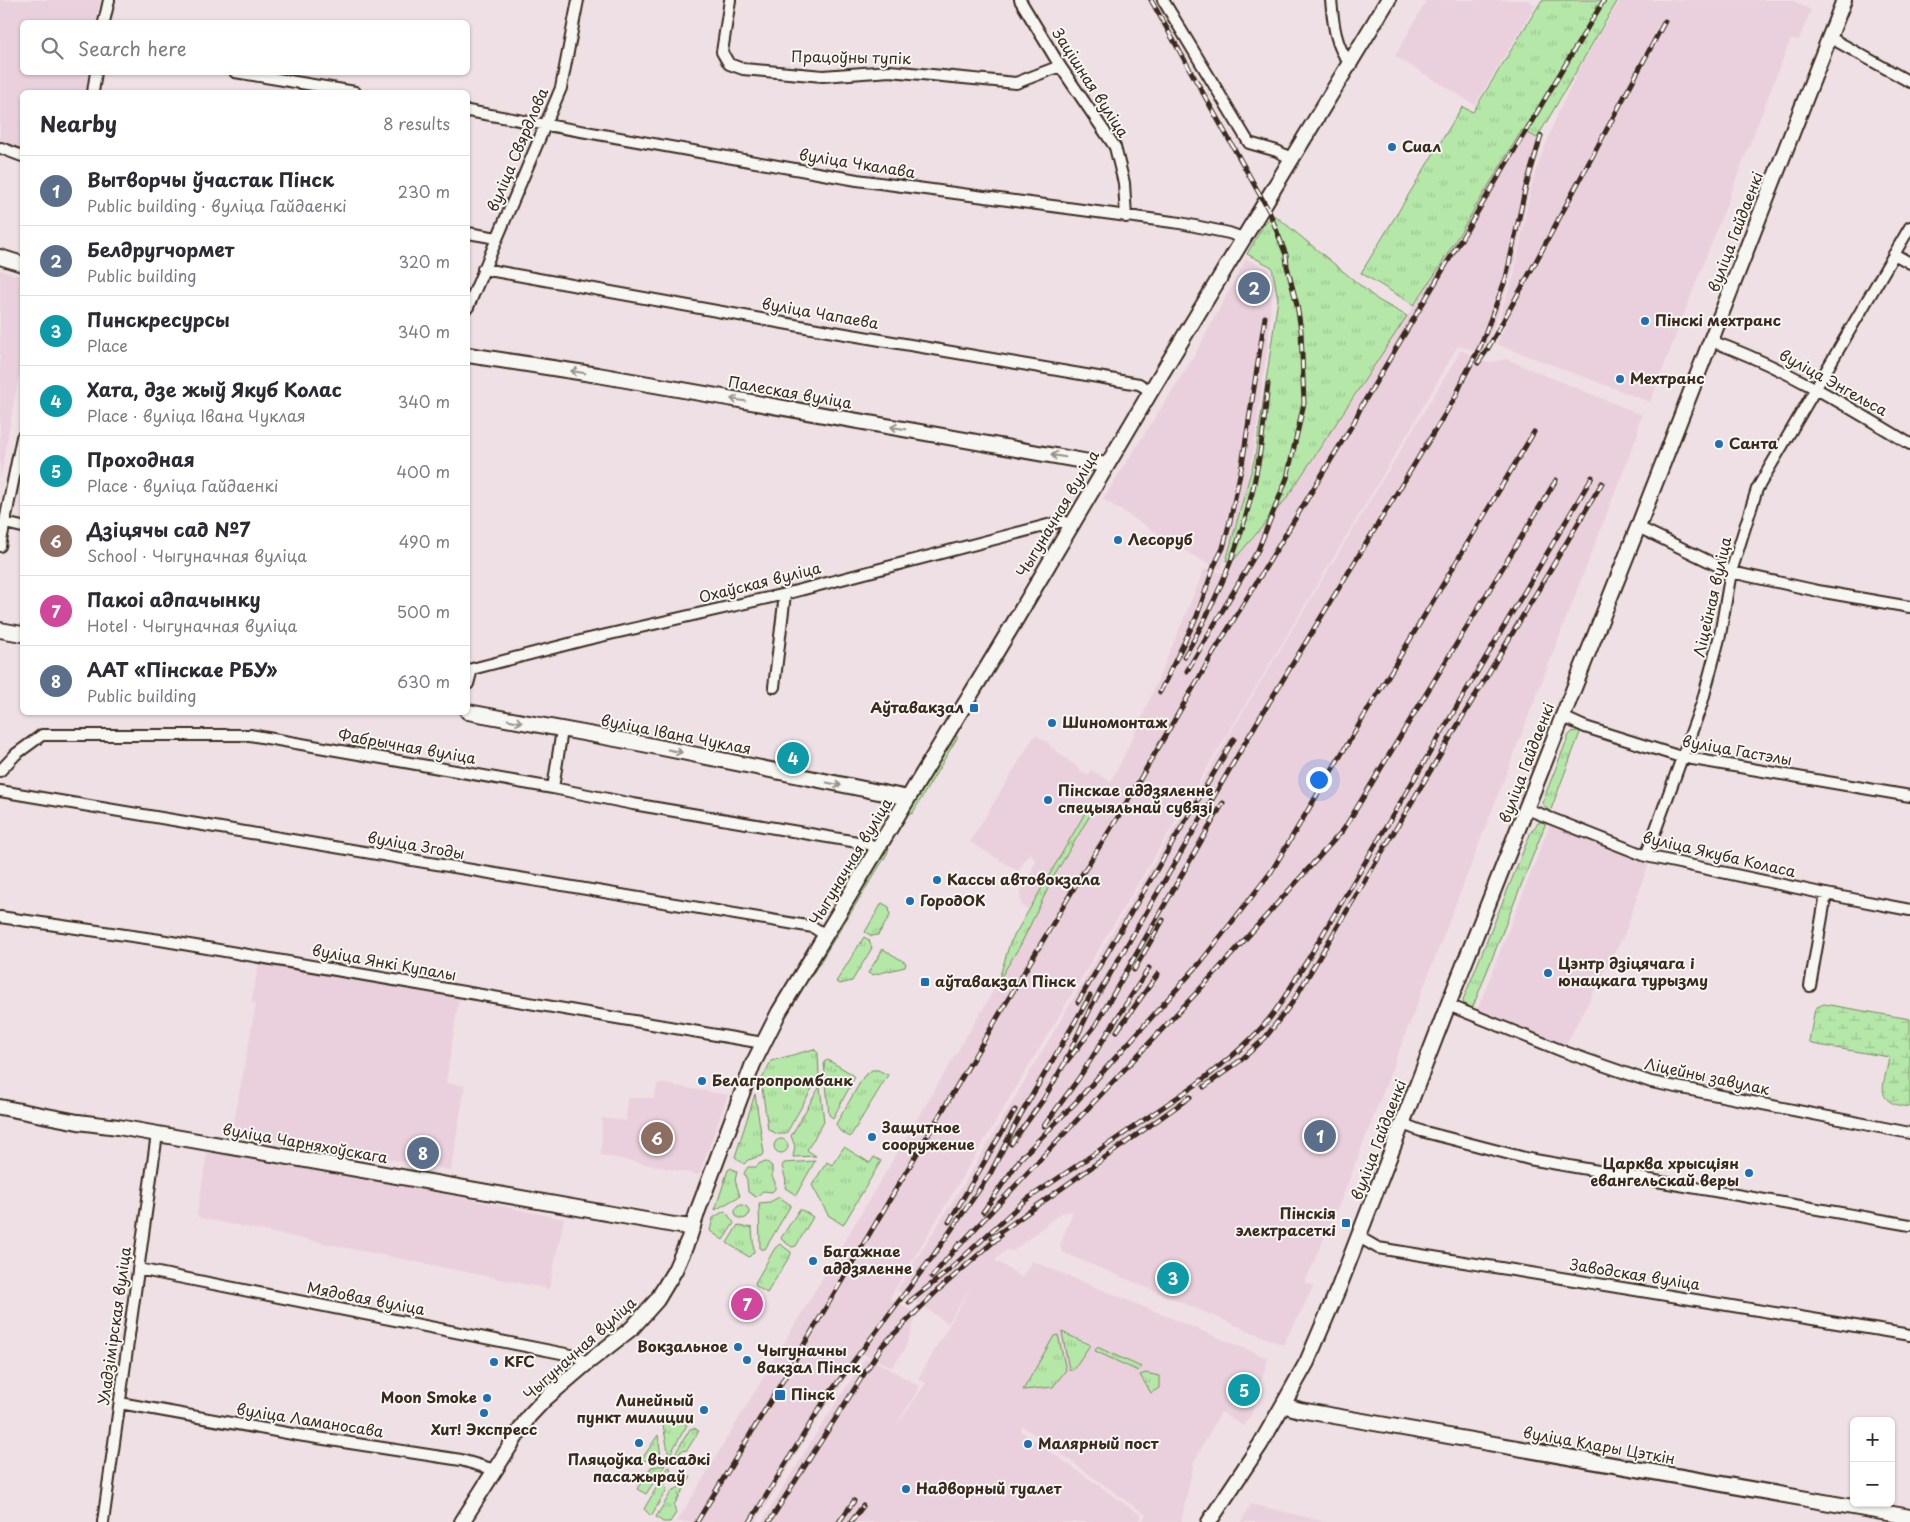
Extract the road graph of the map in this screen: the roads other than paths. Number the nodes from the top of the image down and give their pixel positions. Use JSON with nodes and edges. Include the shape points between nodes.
{"nodes":[{"id":1,"x":109,"y":0,"type":"edge"},
{"id":2,"x":578,"y":0,"type":"edge"},
{"id":3,"x":730,"y":0,"type":"edge"},
{"id":4,"x":1020,"y":0,"type":"edge"},
{"id":5,"x":1164,"y":0,"type":"edge"},
{"id":6,"x":1331,"y":0,"type":"edge"},
{"id":7,"x":1388,"y":0,"type":"edge"},
{"id":8,"x":1844,"y":0,"type":"edge"},
{"id":9,"x":104,"y":20,"type":"edge"},
{"id":10,"x":1829,"y":37,"type":"junction"},
{"id":11,"x":1350,"y":62,"type":"junction"},
{"id":12,"x":1060,"y":66,"type":"junction"},
{"id":13,"x":96,"y":75,"type":"edge"},
{"id":14,"x":253,"y":75,"type":"edge"},
{"id":15,"x":1910,"y":82,"type":"edge"},
{"id":16,"x":93,"y":90,"type":"edge"},
{"id":17,"x":344,"y":90,"type":"edge"},
{"id":18,"x":470,"y":111,"type":"edge"},
{"id":19,"x":547,"y":124,"type":"junction"},
{"id":20,"x":1,"y":148,"type":"edge"},
{"id":21,"x":20,"y":155,"type":"edge"},
{"id":22,"x":1292,"y":159,"type":"junction"},
{"id":23,"x":1126,"y":217,"type":"junction"},
{"id":24,"x":1910,"y":227,"type":"edge"},
{"id":25,"x":470,"y":233,"type":"edge"},
{"id":26,"x":496,"y":238,"type":"junction"},
{"id":27,"x":1243,"y":238,"type":"junction"},
{"id":28,"x":1894,"y":254,"type":"junction"},
{"id":29,"x":0,"y":258,"type":"edge"},
{"id":30,"x":20,"y":263,"type":"edge"},
{"id":31,"x":1910,"y":263,"type":"edge"},
{"id":32,"x":483,"y":269,"type":"junction"},
{"id":33,"x":470,"y":302,"type":"edge"},
{"id":34,"x":1711,"y":341,"type":"junction"},
{"id":35,"x":470,"y":355,"type":"edge"},
{"id":36,"x":1817,"y":388,"type":"junction"},
{"id":37,"x":1151,"y":391,"type":"junction"},
{"id":38,"x":1910,"y":444,"type":"edge"},
{"id":39,"x":20,"y":447,"type":"edge"},
{"id":40,"x":1106,"y":466,"type":"junction"},
{"id":41,"x":5,"y":523,"type":"junction"},
{"id":42,"x":1070,"y":524,"type":"junction"},
{"id":43,"x":20,"y":527,"type":"edge"},
{"id":44,"x":1638,"y":527,"type":"junction"},
{"id":45,"x":0,"y":546,"type":"edge"},
{"id":46,"x":1731,"y":572,"type":"junction"},
{"id":47,"x":785,"y":594,"type":"junction"},
{"id":48,"x":1910,"y":607,"type":"edge"},
{"id":49,"x":0,"y":630,"type":"edge"},
{"id":50,"x":20,"y":634,"type":"edge"},
{"id":51,"x":470,"y":676,"type":"edge"},
{"id":52,"x":774,"y":688,"type":"dead end"},
{"id":53,"x":470,"y":712,"type":"edge"},
{"id":54,"x":1562,"y":717,"type":"junction"},
{"id":55,"x":562,"y":730,"type":"junction"},
{"id":56,"x":1681,"y":757,"type":"junction"},
{"id":57,"x":0,"y":771,"type":"edge"},
{"id":58,"x":553,"y":788,"type":"junction"},
{"id":59,"x":0,"y":791,"type":"edge"},
{"id":60,"x":1910,"y":796,"type":"edge"},
{"id":61,"x":908,"y":798,"type":"junction"},
{"id":62,"x":1527,"y":809,"type":"junction"},
{"id":63,"x":877,"y":849,"type":"junction"},
{"id":64,"x":1646,"y":856,"type":"junction"},
{"id":65,"x":1826,"y":894,"type":"junction"},
{"id":66,"x":1910,"y":910,"type":"edge"},
{"id":67,"x":0,"y":917,"type":"edge"},
{"id":68,"x":826,"y":935,"type":"junction"},
{"id":69,"x":1810,"y":986,"type":"dead end"},
{"id":70,"x":1448,"y":1005,"type":"junction"},
{"id":71,"x":763,"y":1043,"type":"junction"},
{"id":72,"x":0,"y":1107,"type":"edge"},
{"id":73,"x":1403,"y":1124,"type":"junction"},
{"id":74,"x":1910,"y":1132,"type":"edge"},
{"id":75,"x":157,"y":1134,"type":"junction"},
{"id":76,"x":1910,"y":1225,"type":"edge"},
{"id":77,"x":693,"y":1227,"type":"junction"},
{"id":78,"x":1359,"y":1237,"type":"junction"},
{"id":79,"x":138,"y":1269,"type":"junction"},
{"id":80,"x":1910,"y":1335,"type":"edge"},
{"id":81,"x":587,"y":1363,"type":"junction"},
{"id":82,"x":120,"y":1403,"type":"junction"},
{"id":83,"x":1283,"y":1405,"type":"junction"},
{"id":84,"x":495,"y":1470,"type":"junction"},
{"id":85,"x":1910,"y":1517,"type":"edge"},
{"id":86,"x":103,"y":1522,"type":"edge"},
{"id":87,"x":462,"y":1522,"type":"edge"},
{"id":88,"x":1209,"y":1522,"type":"edge"}],
"edges":[{"from":1,"to":9,"type":"street"},
{"from":2,"to":19,"type":"street","name":"вуліца Свярдлова","via":[[561,88]]},
{"from":3,"to":12,"type":"street","name":"Працоўны тупік","via":[[722,52],[729,64],[743,69],[823,76],[890,71],[1016,83]]},
{"from":4,"to":12,"type":"street","name":"Зацішная вуліца"},
{"from":5,"to":22,"type":"street","via":[[1249,144],[1277,151]]},
{"from":6,"to":11,"type":"street","via":[[1338,44]]},
{"from":7,"to":11,"type":"street","name":"Чыгуначная вуліца"},
{"from":8,"to":10,"type":"street","name":"вуліца Гайдаенкі"},
{"from":10,"to":15,"type":"street"},
{"from":10,"to":34,"type":"street","name":"вуліца Гайдаенкі"},
{"from":11,"to":22,"type":"street","name":"Чыгуначная вуліца"},
{"from":12,"to":23,"type":"street","name":"Зацішная вуліца","via":[[1115,147],[1124,184]]},
{"from":13,"to":16,"type":"street"},
{"from":14,"to":17,"type":"street"},
{"from":18,"to":19,"type":"street","name":"вуліца Чкалава"},
{"from":19,"to":23,"type":"street","name":"вуліца Чкалава","via":[[857,180]]},
{"from":19,"to":26,"type":"street","name":"вуліца Свярдлова"},
{"from":20,"to":21,"type":"street"},
{"from":22,"to":27,"type":"street","name":"Чыгуначная вуліца"},
{"from":23,"to":27,"type":"street","name":"вуліца Чкалава","via":[[1180,223]]},
{"from":24,"to":28,"type":"street","name":"Ліцейная вуліца"},
{"from":25,"to":26,"type":"street"},
{"from":26,"to":32,"type":"street","name":"вуліца Свярдлова"},
{"from":27,"to":37,"type":"street","name":"Чыгуначная вуліца"},
{"from":28,"to":31,"type":"street"},
{"from":28,"to":36,"type":"street","name":"Ліцейная вуліца"},
{"from":29,"to":30,"type":"street"},
{"from":32,"to":33,"type":"street","name":"вуліца Свярдлова"},
{"from":32,"to":37,"type":"street","name":"вуліца Чапаева","via":[[1139,384]]},
{"from":34,"to":36,"type":"street","name":"вуліца Энгельса"},
{"from":34,"to":44,"type":"street","name":"вуліца Гайдаенкі"},
{"from":40,"to":35,"type":"street","name":"Палеская вуліца","one_way":true,"via":[[598,375]]},
{"from":36,"to":38,"type":"street","name":"вуліца Энгельса"},
{"from":36,"to":46,"type":"street","name":"Ліцейная вуліца","via":[[1757,489]]},
{"from":37,"to":40,"type":"street","name":"Чыгуначная вуліца"},
{"from":39,"to":41,"type":"street"},
{"from":40,"to":42,"type":"street","name":"Чыгуначная вуліца"},
{"from":41,"to":43,"type":"street"},
{"from":41,"to":45,"type":"street"},
{"from":42,"to":47,"type":"street","name":"Охаўская вуліца","via":[[1063,521]]},
{"from":42,"to":61,"type":"street","name":"Чыгуначная вуліца"},
{"from":44,"to":46,"type":"street"},
{"from":44,"to":54,"type":"street","name":"вуліца Гайдаенкі"},
{"from":46,"to":48,"type":"street"},
{"from":46,"to":56,"type":"street","name":"Ліцейная вуліца","via":[[1720,635],[1702,703]]},
{"from":47,"to":51,"type":"street","name":"Охаўская вуліца","via":[[472,668]]},
{"from":47,"to":52,"type":"street"},
{"from":49,"to":50,"type":"street"},
{"from":53,"to":55,"type":"street","name":"вуліца Івана Чуклая","one_way":true},
{"from":54,"to":56,"type":"street","name":"вуліца Гастэлы"},
{"from":54,"to":62,"type":"street","name":"вуліца Гайдаенкі"},
{"from":55,"to":58,"type":"street"},
{"from":55,"to":61,"type":"street","name":"вуліца Івана Чуклая","one_way":true},
{"from":56,"to":60,"type":"street","name":"вуліца Гастэлы"},
{"from":56,"to":64,"type":"street","name":"Ліцейная вуліца"},
{"from":57,"to":58,"type":"street","name":"Фабрычная вуліца","via":[[42,735],[250,735]]},
{"from":58,"to":63,"type":"street","name":"Фабрычная вуліца","via":[[870,844]]},
{"from":59,"to":68,"type":"street","name":"вуліца Згоды","via":[[813,928]]},
{"from":61,"to":63,"type":"street","name":"Чыгуначная вуліца"},
{"from":62,"to":64,"type":"street","name":"вуліца Якуба Коласа"},
{"from":62,"to":70,"type":"street","name":"вуліца Гайдаенкі"},
{"from":63,"to":68,"type":"street","name":"Чыгуначная вуліца"},
{"from":64,"to":65,"type":"street","name":"вуліца Якуба Коласа"},
{"from":65,"to":66,"type":"street","name":"вуліца Якуба Коласа"},
{"from":65,"to":69,"type":"street"},
{"from":67,"to":71,"type":"street","name":"вуліца Янкі Купалы","via":[[160,940]]},
{"from":68,"to":71,"type":"street","name":"Чыгуначная вуліца","via":[[778,1012]]},
{"from":70,"to":73,"type":"street","name":"вуліца Гайдаенкі"},
{"from":70,"to":74,"type":"street","name":"Ліцейны завулак","via":[[1651,1082]]},
{"from":71,"to":77,"type":"street","name":"Чыгуначная вуліца"},
{"from":72,"to":75,"type":"street","name":"вуліца Чарняхоўскага"},
{"from":73,"to":76,"type":"street","via":[[1529,1159]]},
{"from":73,"to":78,"type":"street","name":"вуліца Гайдаенкі"},
{"from":75,"to":77,"type":"street","name":"вуліца Чарняхоўскага"},
{"from":75,"to":79,"type":"street","name":"Уладзімірская вуліца"},
{"from":77,"to":81,"type":"street","name":"Чыгуначная вуліца","via":[[675,1270],[657,1300],[632,1328]]},
{"from":78,"to":80,"type":"street","name":"Заводская вуліца","via":[[1378,1248]]},
{"from":78,"to":83,"type":"street","name":"вуліца Гайдаенкі","via":[[1307,1362]]},
{"from":79,"to":81,"type":"street","name":"Мядовая вуліца","via":[[576,1356]]},
{"from":79,"to":82,"type":"street","name":"Уладзімірская вуліца"},
{"from":81,"to":84,"type":"street","name":"Чыгуначная вуліца","via":[[530,1416]]},
{"from":82,"to":84,"type":"street","name":"вуліца Ламаносава","via":[[461,1460]]},
{"from":82,"to":86,"type":"street","name":"Уладзімірская вуліца"},
{"from":83,"to":85,"type":"street","name":"вуліца Клары Цэткін"},
{"from":83,"to":88,"type":"street","name":"вуліца Гайдаенкі"},
{"from":84,"to":87,"type":"street","name":"Чыгуначная вуліца"}]}
